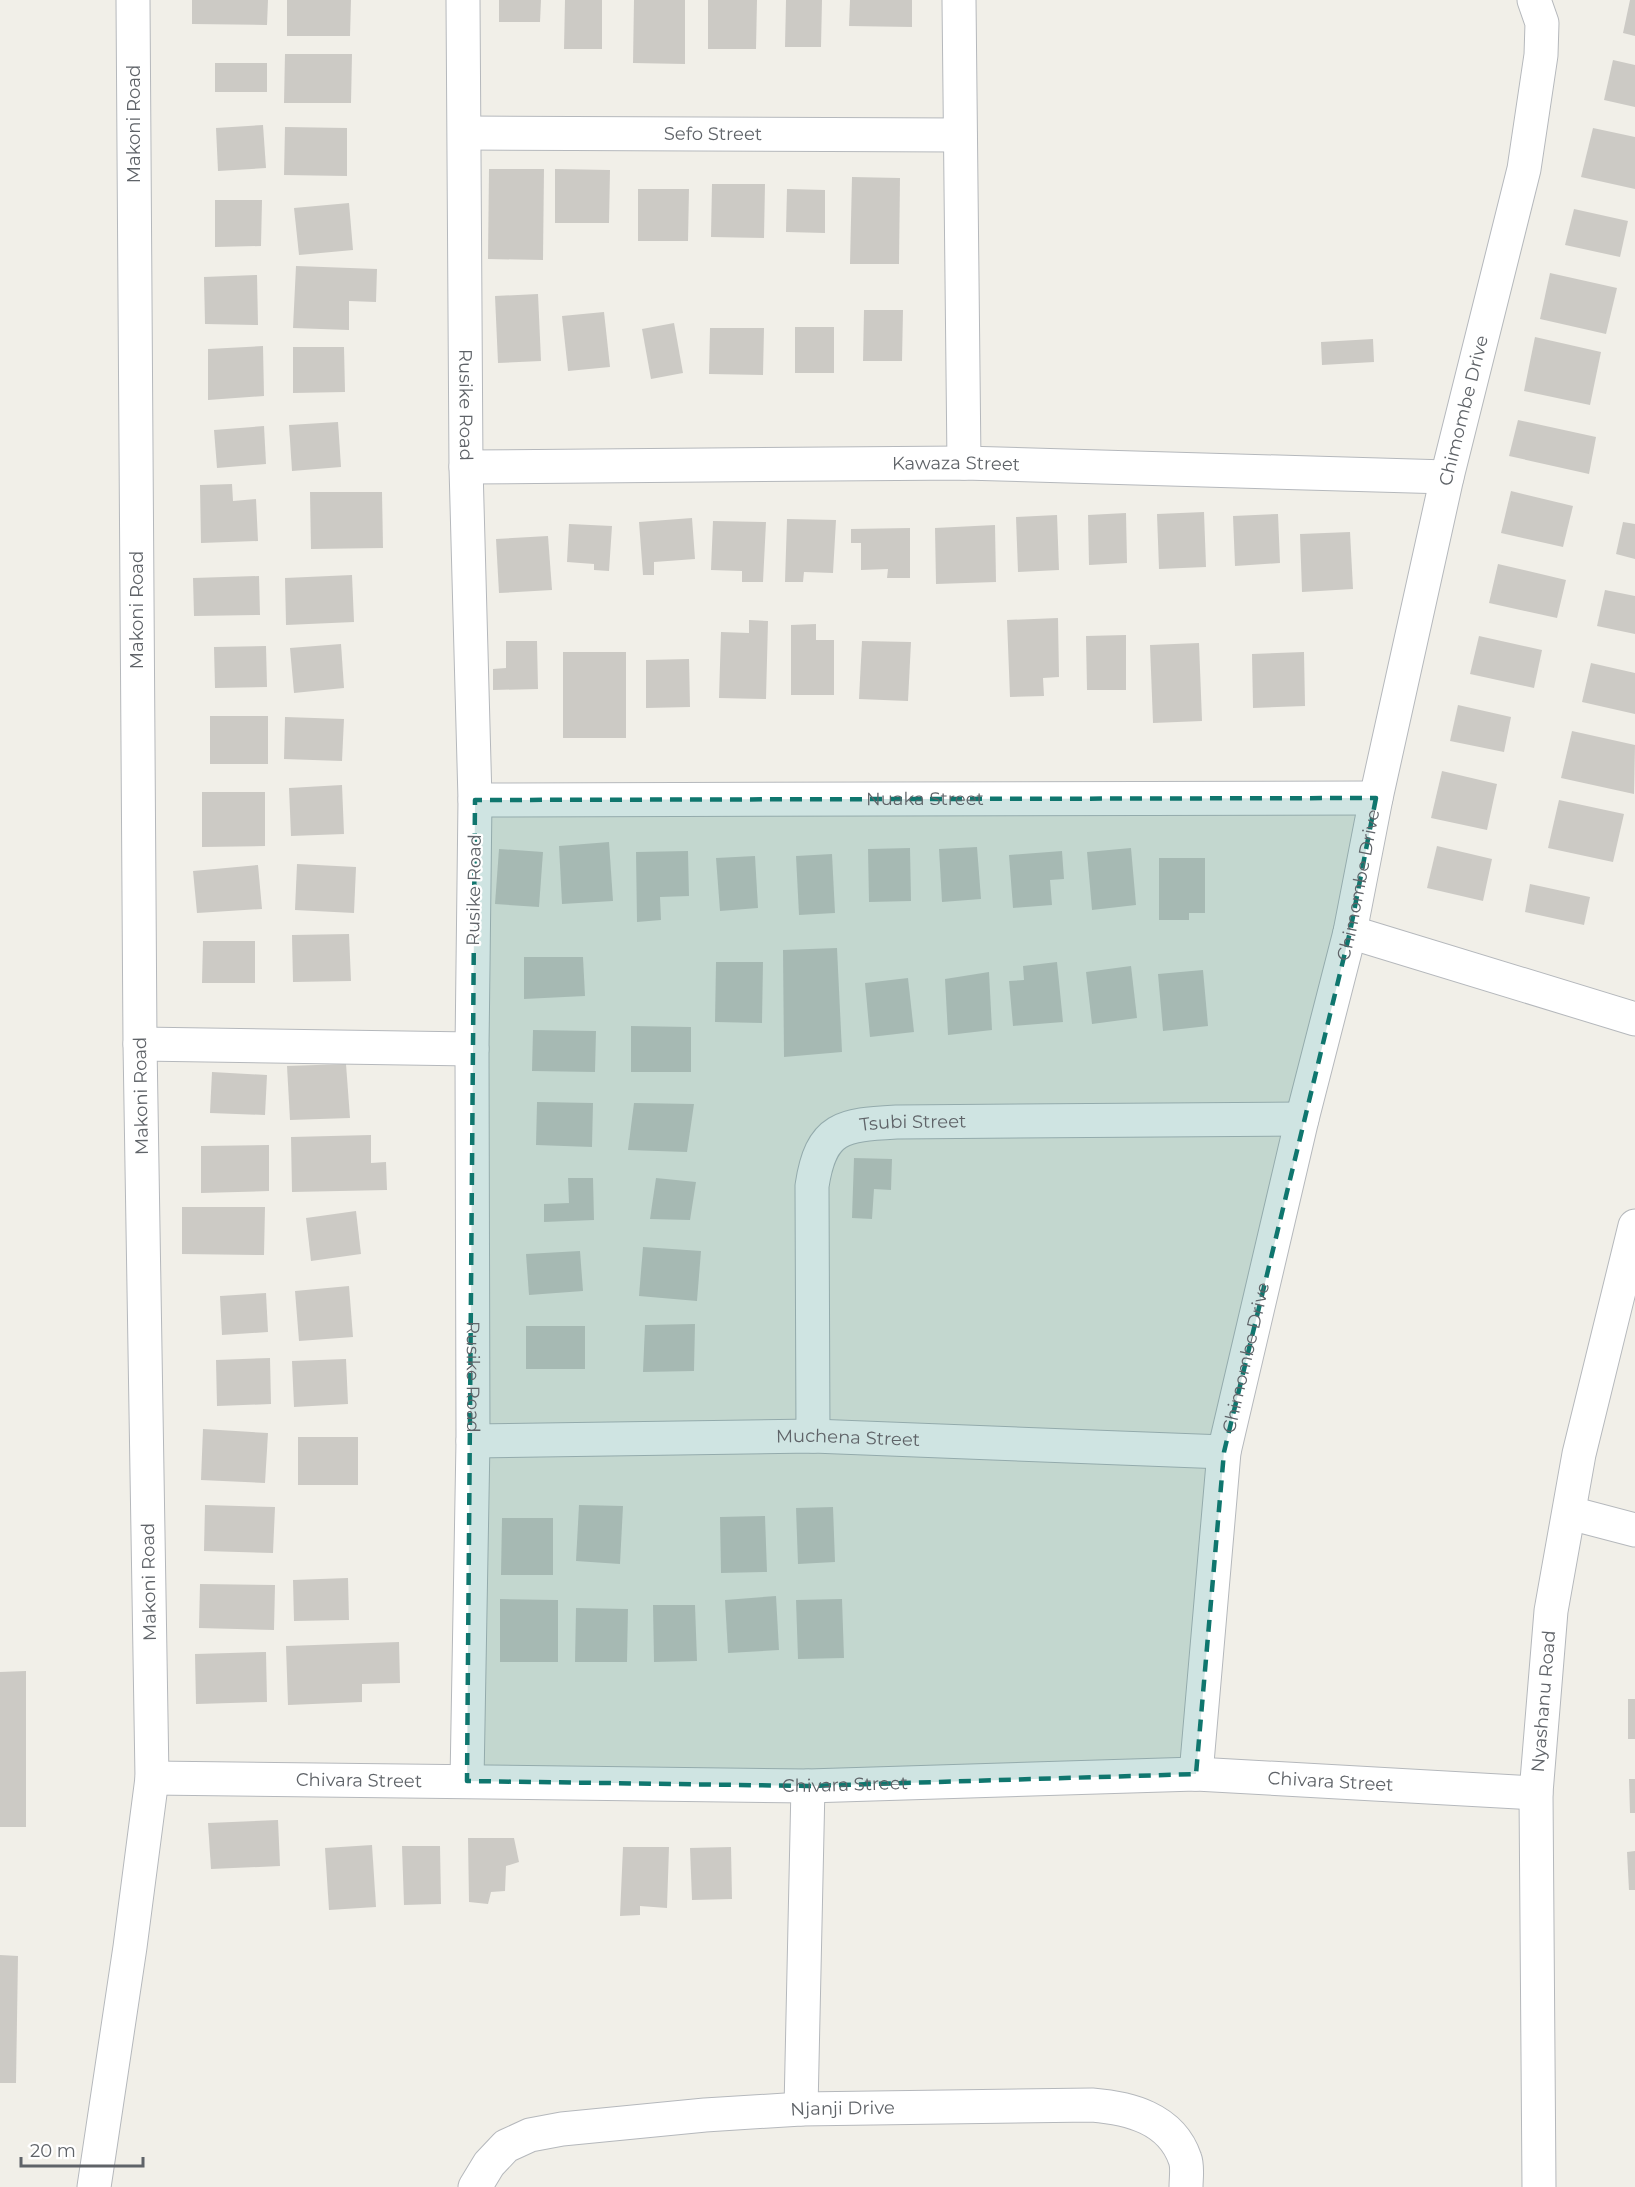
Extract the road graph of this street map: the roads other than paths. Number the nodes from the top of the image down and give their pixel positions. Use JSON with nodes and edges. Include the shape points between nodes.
{"nodes":[{"id":1,"x":133,"y":0,"type":"edge"},
{"id":2,"x":463,"y":0,"type":"edge"},
{"id":3,"x":960,"y":0,"type":"edge"},
{"id":4,"x":1534,"y":0,"type":"edge"},
{"id":5,"x":465,"y":133,"type":"junction"},
{"id":6,"x":960,"y":135,"type":"junction"},
{"id":7,"x":964,"y":463,"type":"junction"},
{"id":8,"x":466,"y":467,"type":"junction"},
{"id":9,"x":1448,"y":477,"type":"junction"},
{"id":10,"x":1376,"y":798,"type":"junction"},
{"id":11,"x":475,"y":800,"type":"junction"},
{"id":12,"x":1350,"y":932,"type":"junction"},
{"id":13,"x":1635,"y":1019,"type":"edge"},
{"id":14,"x":140,"y":1044,"type":"junction"},
{"id":15,"x":471,"y":1049,"type":"junction"},
{"id":16,"x":1302,"y":1119,"type":"junction"},
{"id":17,"x":1635,"y":1226,"type":"edge"},
{"id":18,"x":813,"y":1437,"type":"junction"},
{"id":19,"x":473,"y":1441,"type":"junction"},
{"id":20,"x":1224,"y":1452,"type":"junction"},
{"id":21,"x":1570,"y":1513,"type":"junction"},
{"id":22,"x":1635,"y":1530,"type":"edge"},
{"id":23,"x":1196,"y":1774,"type":"junction"},
{"id":24,"x":152,"y":1778,"type":"junction"},
{"id":25,"x":468,"y":1781,"type":"junction"},
{"id":26,"x":808,"y":1786,"type":"junction"},
{"id":27,"x":1536,"y":1793,"type":"junction"},
{"id":28,"x":801,"y":2109,"type":"junction"},
{"id":29,"x":94,"y":2187,"type":"edge"},
{"id":30,"x":476,"y":2187,"type":"edge"},
{"id":31,"x":1186,"y":2187,"type":"edge"},
{"id":32,"x":1539,"y":2187,"type":"edge"}],
"edges":[{"from":1,"to":14,"type":"street","name":"Makoni Road"},
{"from":2,"to":5,"type":"street","name":"Rusike Road"},
{"from":3,"to":6,"type":"street"},
{"from":4,"to":9,"type":"street","name":"Chimombe Drive","via":[[1542,23],[1541,55],[1524,169]]},
{"from":5,"to":6,"type":"street","name":"Sefo Street"},
{"from":5,"to":8,"type":"street","name":"Rusike Road"},
{"from":6,"to":7,"type":"street"},
{"from":7,"to":8,"type":"street","name":"Kawaza Street"},
{"from":7,"to":9,"type":"street","name":"Kawaza Street"},
{"from":8,"to":11,"type":"street","name":"Rusike Road"},
{"from":9,"to":10,"type":"street","name":"Chimombe Drive"},
{"from":10,"to":11,"type":"street","name":"Nuaka Street"},
{"from":10,"to":12,"type":"street","name":"Chimombe Drive"},
{"from":11,"to":15,"type":"street","name":"Rusike Road"},
{"from":12,"to":13,"type":"street"},
{"from":12,"to":16,"type":"street","name":"Chimombe Drive"},
{"from":14,"to":15,"type":"street"},
{"from":14,"to":24,"type":"street","name":"Makoni Road"},
{"from":15,"to":19,"type":"street","name":"Rusike Road"},
{"from":16,"to":18,"type":"street","name":"Tsubi Street","via":[[897,1122],[857,1124],[839,1131],[825,1144],[812,1186]]},
{"from":16,"to":20,"type":"street","name":"Chimombe Drive"},
{"from":17,"to":21,"type":"street","name":"Nyashanu Road","via":[[1580,1454]]},
{"from":18,"to":19,"type":"street","name":"Muchena Street"},
{"from":18,"to":20,"type":"street","name":"Muchena Street"},
{"from":19,"to":25,"type":"street","name":"Rusike Road"},
{"from":20,"to":23,"type":"street","name":"Chimombe Drive"},
{"from":21,"to":22,"type":"street"},
{"from":21,"to":27,"type":"street","name":"Nyashanu Road","via":[[1551,1611]]},
{"from":23,"to":26,"type":"street","name":"Chivara Street"},
{"from":23,"to":27,"type":"street","name":"Chivara Street"},
{"from":24,"to":25,"type":"street","name":"Chivara Street"},
{"from":24,"to":29,"type":"street","name":"Makoni Road"},
{"from":25,"to":26,"type":"street","name":"Chivara Street"},
{"from":26,"to":28,"type":"street"},
{"from":27,"to":32,"type":"street","name":"Nyashanu Road"},
{"from":28,"to":30,"type":"street","name":"Njanji Drive","via":[[530,2135],[506,2146],[489,2164]]},
{"from":28,"to":31,"type":"street","name":"Njanji Drive","via":[[1092,2105],[1135,2112],[1156,2122],[1176,2141],[1186,2160]]}]}
